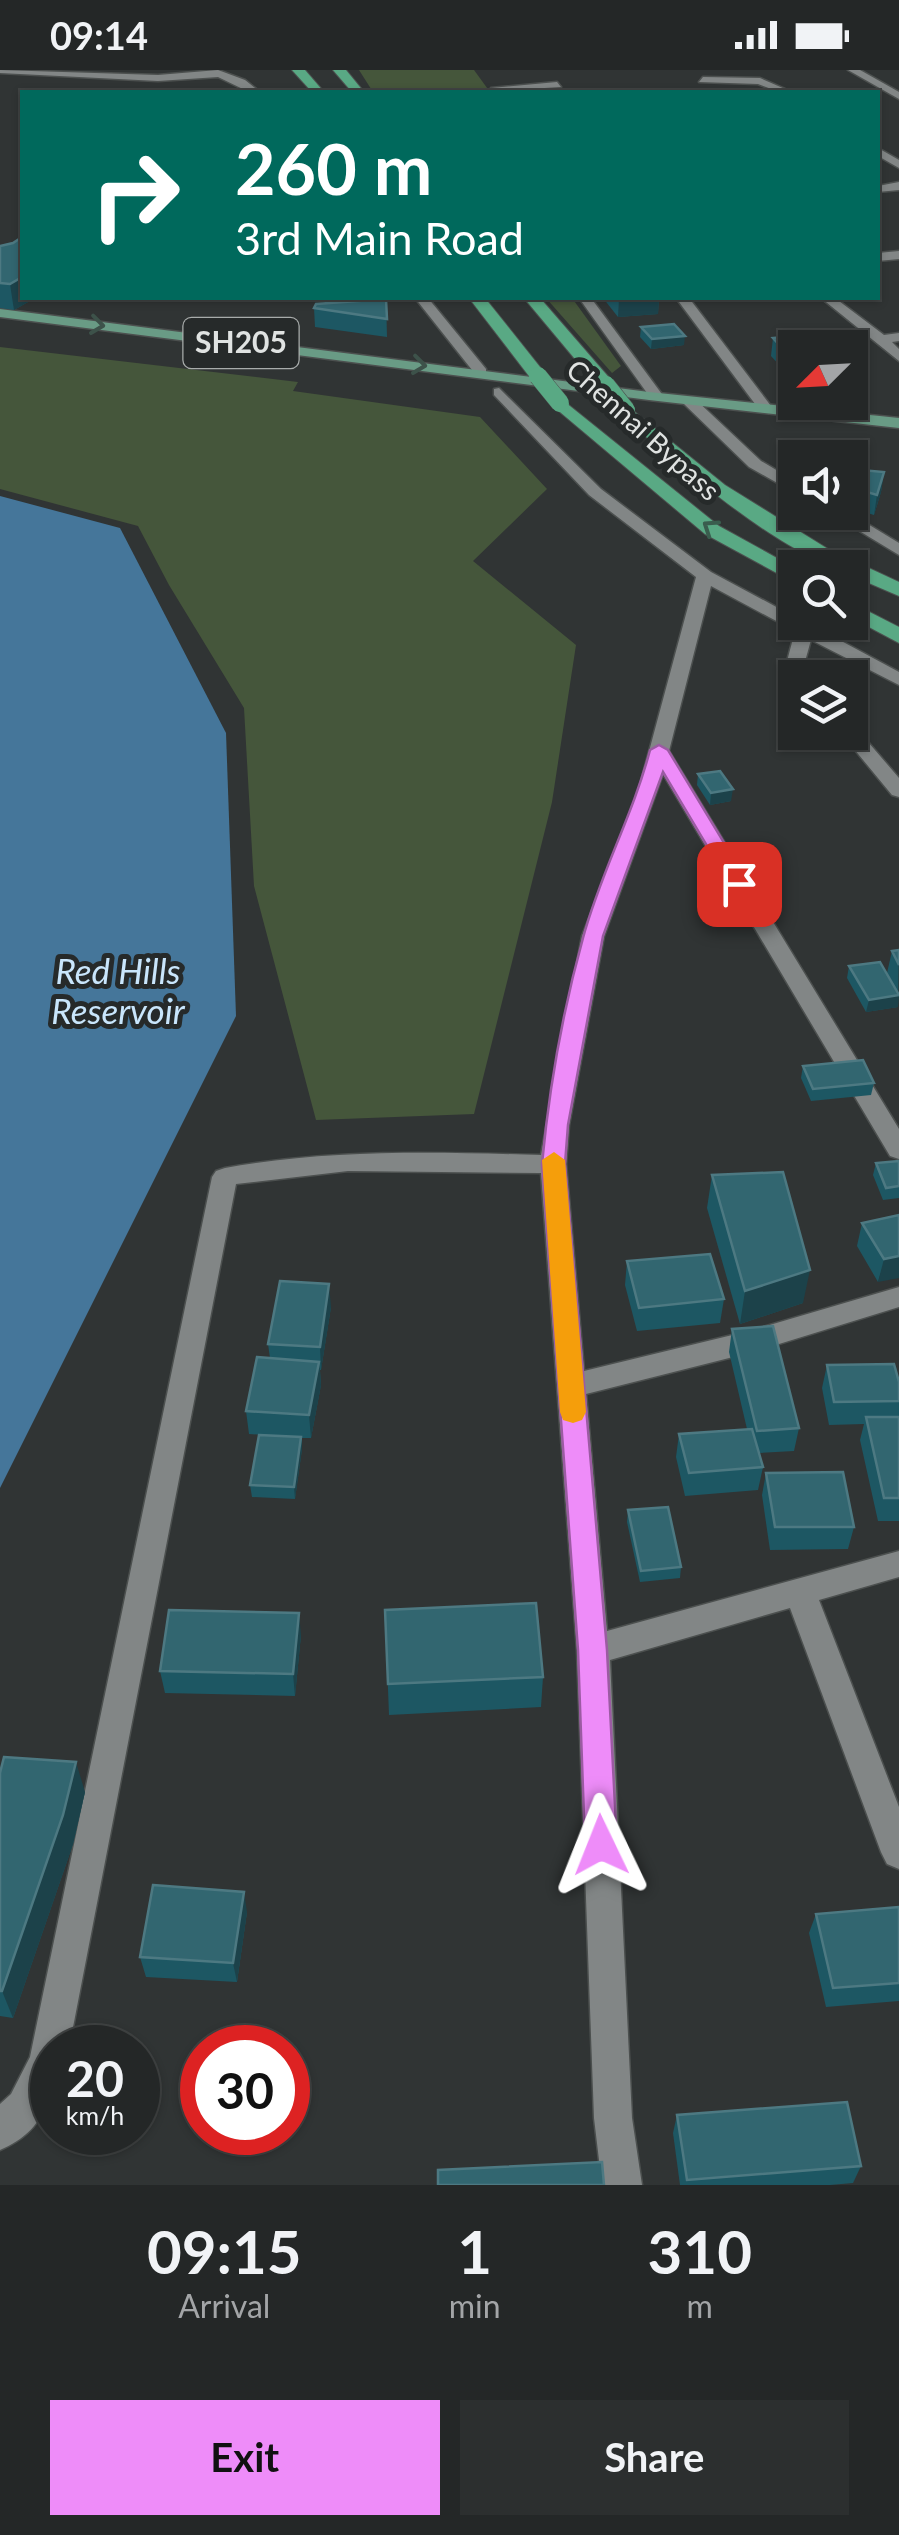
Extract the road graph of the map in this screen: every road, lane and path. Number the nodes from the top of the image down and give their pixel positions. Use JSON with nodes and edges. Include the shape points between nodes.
{"nodes":[{"id":1,"x":0,"y":70,"type":"edge"},
{"id":2,"x":298,"y":70,"type":"edge"},
{"id":3,"x":339,"y":70,"type":"edge"},
{"id":4,"x":550,"y":70,"type":"edge"},
{"id":5,"x":853,"y":70,"type":"edge"},
{"id":6,"x":214,"y":72,"type":"edge"},
{"id":7,"x":703,"y":80,"type":"dead end"},
{"id":8,"x":495,"y":86,"type":"edge"},
{"id":9,"x":559,"y":89,"type":"edge"},
{"id":10,"x":251,"y":90,"type":"edge"},
{"id":11,"x":316,"y":90,"type":"edge"},
{"id":12,"x":356,"y":90,"type":"edge"},
{"id":13,"x":783,"y":90,"type":"edge"},
{"id":14,"x":899,"y":96,"type":"edge"},
{"id":15,"x":422,"y":300,"type":"edge"},
{"id":16,"x":479,"y":300,"type":"edge"},
{"id":17,"x":533,"y":300,"type":"edge"},
{"id":18,"x":586,"y":300,"type":"edge"},
{"id":19,"x":684,"y":300,"type":"edge"},
{"id":20,"x":830,"y":300,"type":"edge"},
{"id":21,"x":0,"y":313,"type":"edge"},
{"id":22,"x":0,"y":330,"type":"edge"},
{"id":23,"x":899,"y":338,"type":"edge"},
{"id":24,"x":881,"y":340,"type":"junction"},
{"id":25,"x":899,"y":356,"type":"edge"},
{"id":26,"x":481,"y":372,"type":"junction"},
{"id":27,"x":499,"y":392,"type":"junction"},
{"id":28,"x":657,"y":397,"type":"junction"},
{"id":29,"x":693,"y":406,"type":"junction"},
{"id":30,"x":766,"y":409,"type":"junction"},
{"id":31,"x":899,"y":423,"type":"edge"},
{"id":32,"x":899,"y":438,"type":"edge"},
{"id":33,"x":778,"y":478,"type":"edge"},
{"id":34,"x":866,"y":530,"type":"edge"},
{"id":35,"x":899,"y":550,"type":"edge"},
{"id":36,"x":778,"y":568,"type":"edge"},
{"id":37,"x":704,"y":576,"type":"junction"},
{"id":38,"x":899,"y":590,"type":"edge"},
{"id":39,"x":778,"y":614,"type":"edge"},
{"id":40,"x":868,"y":618,"type":"edge"},
{"id":41,"x":899,"y":636,"type":"edge"},
{"id":42,"x":826,"y":640,"type":"edge"},
{"id":43,"x":899,"y":679,"type":"edge"},
{"id":44,"x":659,"y":750,"type":"junction"},
{"id":45,"x":864,"y":750,"type":"edge"},
{"id":46,"x":899,"y":791,"type":"edge"},
{"id":47,"x":899,"y":1150,"type":"edge"},
{"id":48,"x":554,"y":1164,"type":"junction"},
{"id":49,"x":899,"y":1297,"type":"edge"},
{"id":50,"x":571,"y":1386,"type":"junction"},
{"id":51,"x":899,"y":1564,"type":"edge"},
{"id":52,"x":799,"y":1589,"type":"junction"},
{"id":53,"x":593,"y":1650,"type":"junction"},
{"id":54,"x":899,"y":1852,"type":"edge"},
{"id":55,"x":0,"y":2130,"type":"edge"},
{"id":56,"x":622,"y":2185,"type":"edge"}],
"edges":[{"from":1,"to":6,"type":"street","via":[[158,78]]},
{"from":2,"to":11,"type":"highway"},
{"from":3,"to":12,"type":"highway"},
{"from":4,"to":9,"type":"street"},
{"from":5,"to":14,"type":"street"},
{"from":6,"to":10,"type":"street"},
{"from":7,"to":13,"type":"street","via":[[760,81]]},
{"from":8,"to":9,"type":"street"},
{"from":15,"to":26,"type":"street"},
{"from":36,"to":16,"type":"highway","name":"Chennai Bypass","one_way":true,"bridge":true,"via":[[712,530],[565,409]]},
{"from":17,"to":38,"type":"highway","name":"Chennai Bypass","bridge":true,"via":[[626,410],[718,489],[822,553]]},
{"from":18,"to":28,"type":"street"},
{"from":19,"to":30,"type":"street"},
{"from":20,"to":24,"type":"street"},
{"from":21,"to":26,"type":"main road","number":"SH205","one_way":true},
{"from":22,"to":27,"type":"main road"},
{"from":23,"to":24,"type":"street"},
{"from":24,"to":25,"type":"street"},
{"from":26,"to":28,"type":"main road","number":"SH205"},
{"from":27,"to":29,"type":"main road"},
{"from":27,"to":37,"type":"street","via":[[594,492]]},
{"from":28,"to":29,"type":"main road","number":"SH205"},
{"from":29,"to":30,"type":"main road","number":"SH205"},
{"from":29,"to":32,"type":"main road"},
{"from":29,"to":33,"type":"street"},
{"from":30,"to":31,"type":"main road","number":"SH205"},
{"from":34,"to":35,"type":"street"},
{"from":37,"to":39,"type":"street"},
{"from":37,"to":44,"type":"street"},
{"from":40,"to":41,"type":"highway"},
{"from":42,"to":43,"type":"street"},
{"from":44,"to":47,"type":"street"},
{"from":44,"to":48,"type":"street","via":[[593,936]]},
{"from":45,"to":46,"type":"street"},
{"from":48,"to":50,"type":"street"},
{"from":48,"to":55,"type":"street","via":[[350,1160],[225,1177],[48,2060],[26,2108]]},
{"from":49,"to":50,"type":"street"},
{"from":50,"to":53,"type":"street"},
{"from":51,"to":52,"type":"street"},
{"from":52,"to":53,"type":"street"},
{"from":52,"to":54,"type":"street"},
{"from":53,"to":56,"type":"street","via":[[613,2118]]}]}
